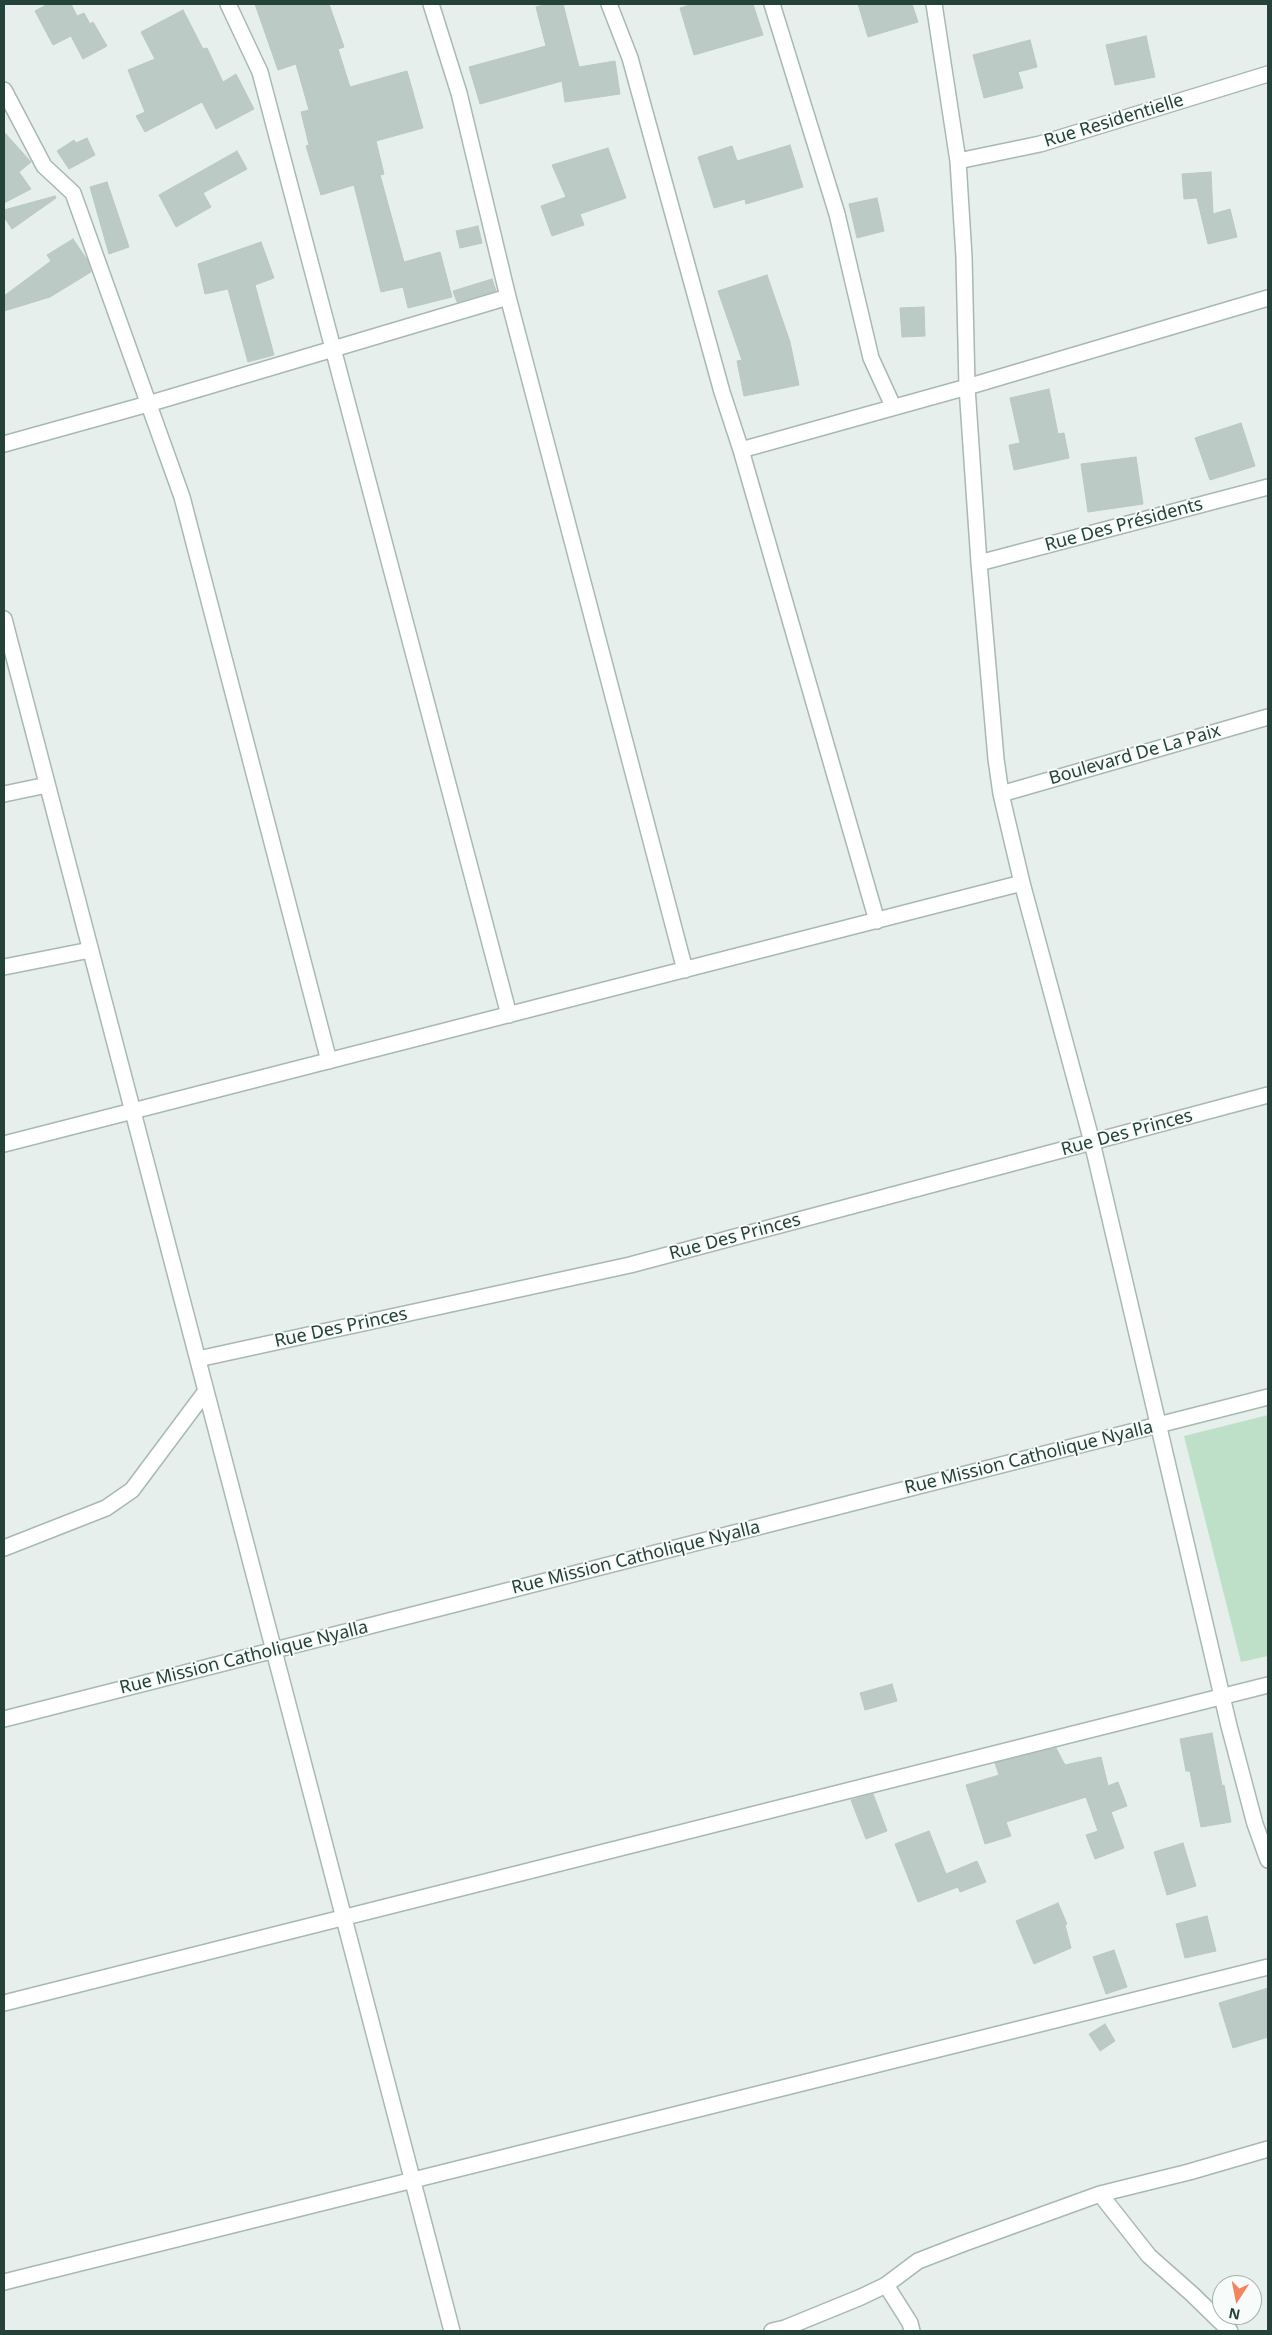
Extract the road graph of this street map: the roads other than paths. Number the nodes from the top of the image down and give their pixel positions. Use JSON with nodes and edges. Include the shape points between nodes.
{"nodes":[{"id":1,"x":228,"y":4,"type":"edge"},
{"id":2,"x":431,"y":4,"type":"edge"},
{"id":3,"x":609,"y":4,"type":"edge"},
{"id":4,"x":772,"y":4,"type":"edge"},
{"id":5,"x":934,"y":4,"type":"edge"},
{"id":6,"x":1268,"y":74,"type":"edge"},
{"id":7,"x":4,"y":90,"type":"edge"},
{"id":8,"x":958,"y":161,"type":"junction"},
{"id":9,"x":508,"y":297,"type":"junction"},
{"id":10,"x":1268,"y":298,"type":"edge"},
{"id":11,"x":334,"y":348,"type":"junction"},
{"id":12,"x":967,"y":387,"type":"junction"},
{"id":13,"x":148,"y":404,"type":"junction"},
{"id":14,"x":893,"y":406,"type":"junction"},
{"id":15,"x":4,"y":444,"type":"edge"},
{"id":16,"x":741,"y":450,"type":"junction"},
{"id":17,"x":1268,"y":487,"type":"edge"},
{"id":18,"x":979,"y":563,"type":"junction"},
{"id":19,"x":4,"y":619,"type":"edge"},
{"id":20,"x":6,"y":639,"type":"edge"},
{"id":21,"x":1268,"y":717,"type":"edge"},
{"id":22,"x":47,"y":785,"type":"junction"},
{"id":23,"x":4,"y":794,"type":"edge"},
{"id":24,"x":1001,"y":794,"type":"junction"},
{"id":25,"x":1022,"y":883,"type":"junction"},
{"id":26,"x":877,"y":920,"type":"junction"},
{"id":27,"x":90,"y":950,"type":"junction"},
{"id":28,"x":4,"y":967,"type":"edge"},
{"id":29,"x":685,"y":970,"type":"junction"},
{"id":30,"x":509,"y":1015,"type":"junction"},
{"id":31,"x":330,"y":1061,"type":"junction"},
{"id":32,"x":1268,"y":1095,"type":"edge"},
{"id":33,"x":133,"y":1111,"type":"junction"},
{"id":34,"x":1092,"y":1142,"type":"junction"},
{"id":35,"x":4,"y":1144,"type":"edge"},
{"id":36,"x":198,"y":1359,"type":"junction"},
{"id":37,"x":206,"y":1390,"type":"junction"},
{"id":38,"x":1268,"y":1396,"type":"edge"},
{"id":39,"x":1160,"y":1425,"type":"junction"},
{"id":40,"x":4,"y":1548,"type":"edge"},
{"id":41,"x":274,"y":1650,"type":"junction"},
{"id":42,"x":1268,"y":1685,"type":"edge"},
{"id":43,"x":1222,"y":1697,"type":"junction"},
{"id":44,"x":4,"y":1719,"type":"edge"},
{"id":45,"x":1268,"y":1860,"type":"edge"},
{"id":46,"x":344,"y":1917,"type":"junction"},
{"id":47,"x":1268,"y":1967,"type":"edge"},
{"id":48,"x":4,"y":2003,"type":"edge"},
{"id":49,"x":1268,"y":2149,"type":"edge"},
{"id":50,"x":412,"y":2179,"type":"junction"},
{"id":51,"x":1100,"y":2194,"type":"junction"},
{"id":52,"x":4,"y":2282,"type":"edge"},
{"id":53,"x":886,"y":2285,"type":"junction"},
{"id":54,"x":452,"y":2331,"type":"edge"},
{"id":55,"x":772,"y":2331,"type":"edge"},
{"id":56,"x":912,"y":2331,"type":"edge"},
{"id":57,"x":1230,"y":2331,"type":"edge"}],
"edges":[{"from":1,"to":11,"type":"street","via":[[260,72]]},
{"from":2,"to":9,"type":"street","via":[[459,93]]},
{"from":3,"to":16,"type":"street","via":[[630,58]]},
{"from":4,"to":14,"type":"street","via":[[837,214],[871,358]]},
{"from":5,"to":8,"type":"street"},
{"from":6,"to":8,"type":"street","name":"Rue Residentielle","via":[[1040,144]]},
{"from":7,"to":13,"type":"street","via":[[44,166],[73,193]]},
{"from":8,"to":12,"type":"street"},
{"from":9,"to":11,"type":"street"},
{"from":9,"to":29,"type":"street"},
{"from":10,"to":12,"type":"street"},
{"from":11,"to":13,"type":"street"},
{"from":11,"to":30,"type":"street"},
{"from":12,"to":14,"type":"street"},
{"from":12,"to":18,"type":"street"},
{"from":13,"to":15,"type":"street"},
{"from":13,"to":31,"type":"street","via":[[182,497]]},
{"from":14,"to":16,"type":"street"},
{"from":16,"to":26,"type":"street"},
{"from":17,"to":18,"type":"street","name":"Rue Des Présidents"},
{"from":18,"to":24,"type":"street"},
{"from":19,"to":20,"type":"street"},
{"from":20,"to":22,"type":"street"},
{"from":21,"to":24,"type":"street","name":"Boulevard De La Paix"},
{"from":22,"to":23,"type":"street"},
{"from":22,"to":27,"type":"street"},
{"from":24,"to":25,"type":"street"},
{"from":25,"to":26,"type":"street"},
{"from":25,"to":34,"type":"street"},
{"from":26,"to":29,"type":"street"},
{"from":27,"to":28,"type":"street"},
{"from":27,"to":33,"type":"street"},
{"from":29,"to":30,"type":"street"},
{"from":30,"to":31,"type":"street"},
{"from":31,"to":33,"type":"street"},
{"from":32,"to":34,"type":"street","name":"Rue Des Princes"},
{"from":33,"to":35,"type":"street"},
{"from":33,"to":36,"type":"street"},
{"from":34,"to":36,"type":"street","name":"Rue Des Princes","via":[[630,1265]]},
{"from":34,"to":39,"type":"street"},
{"from":36,"to":37,"type":"street"},
{"from":37,"to":40,"type":"street","via":[[132,1490],[106,1508]]},
{"from":37,"to":41,"type":"street"},
{"from":38,"to":39,"type":"street","name":"Rue Mission Catholique Nyalla"},
{"from":39,"to":41,"type":"street","name":"Rue Mission Catholique Nyalla"},
{"from":39,"to":43,"type":"street"},
{"from":41,"to":44,"type":"street","name":"Rue Mission Catholique Nyalla"},
{"from":41,"to":46,"type":"street"},
{"from":42,"to":43,"type":"street"},
{"from":43,"to":45,"type":"street","via":[[1255,1824]]},
{"from":43,"to":46,"type":"street"},
{"from":46,"to":48,"type":"street"},
{"from":46,"to":50,"type":"street"},
{"from":47,"to":50,"type":"street"},
{"from":49,"to":51,"type":"street"},
{"from":50,"to":52,"type":"street"},
{"from":50,"to":54,"type":"street"},
{"from":51,"to":53,"type":"street","via":[[918,2261]]},
{"from":51,"to":57,"type":"street","via":[[1149,2256]]},
{"from":53,"to":55,"type":"street"},
{"from":53,"to":56,"type":"street"}]}
